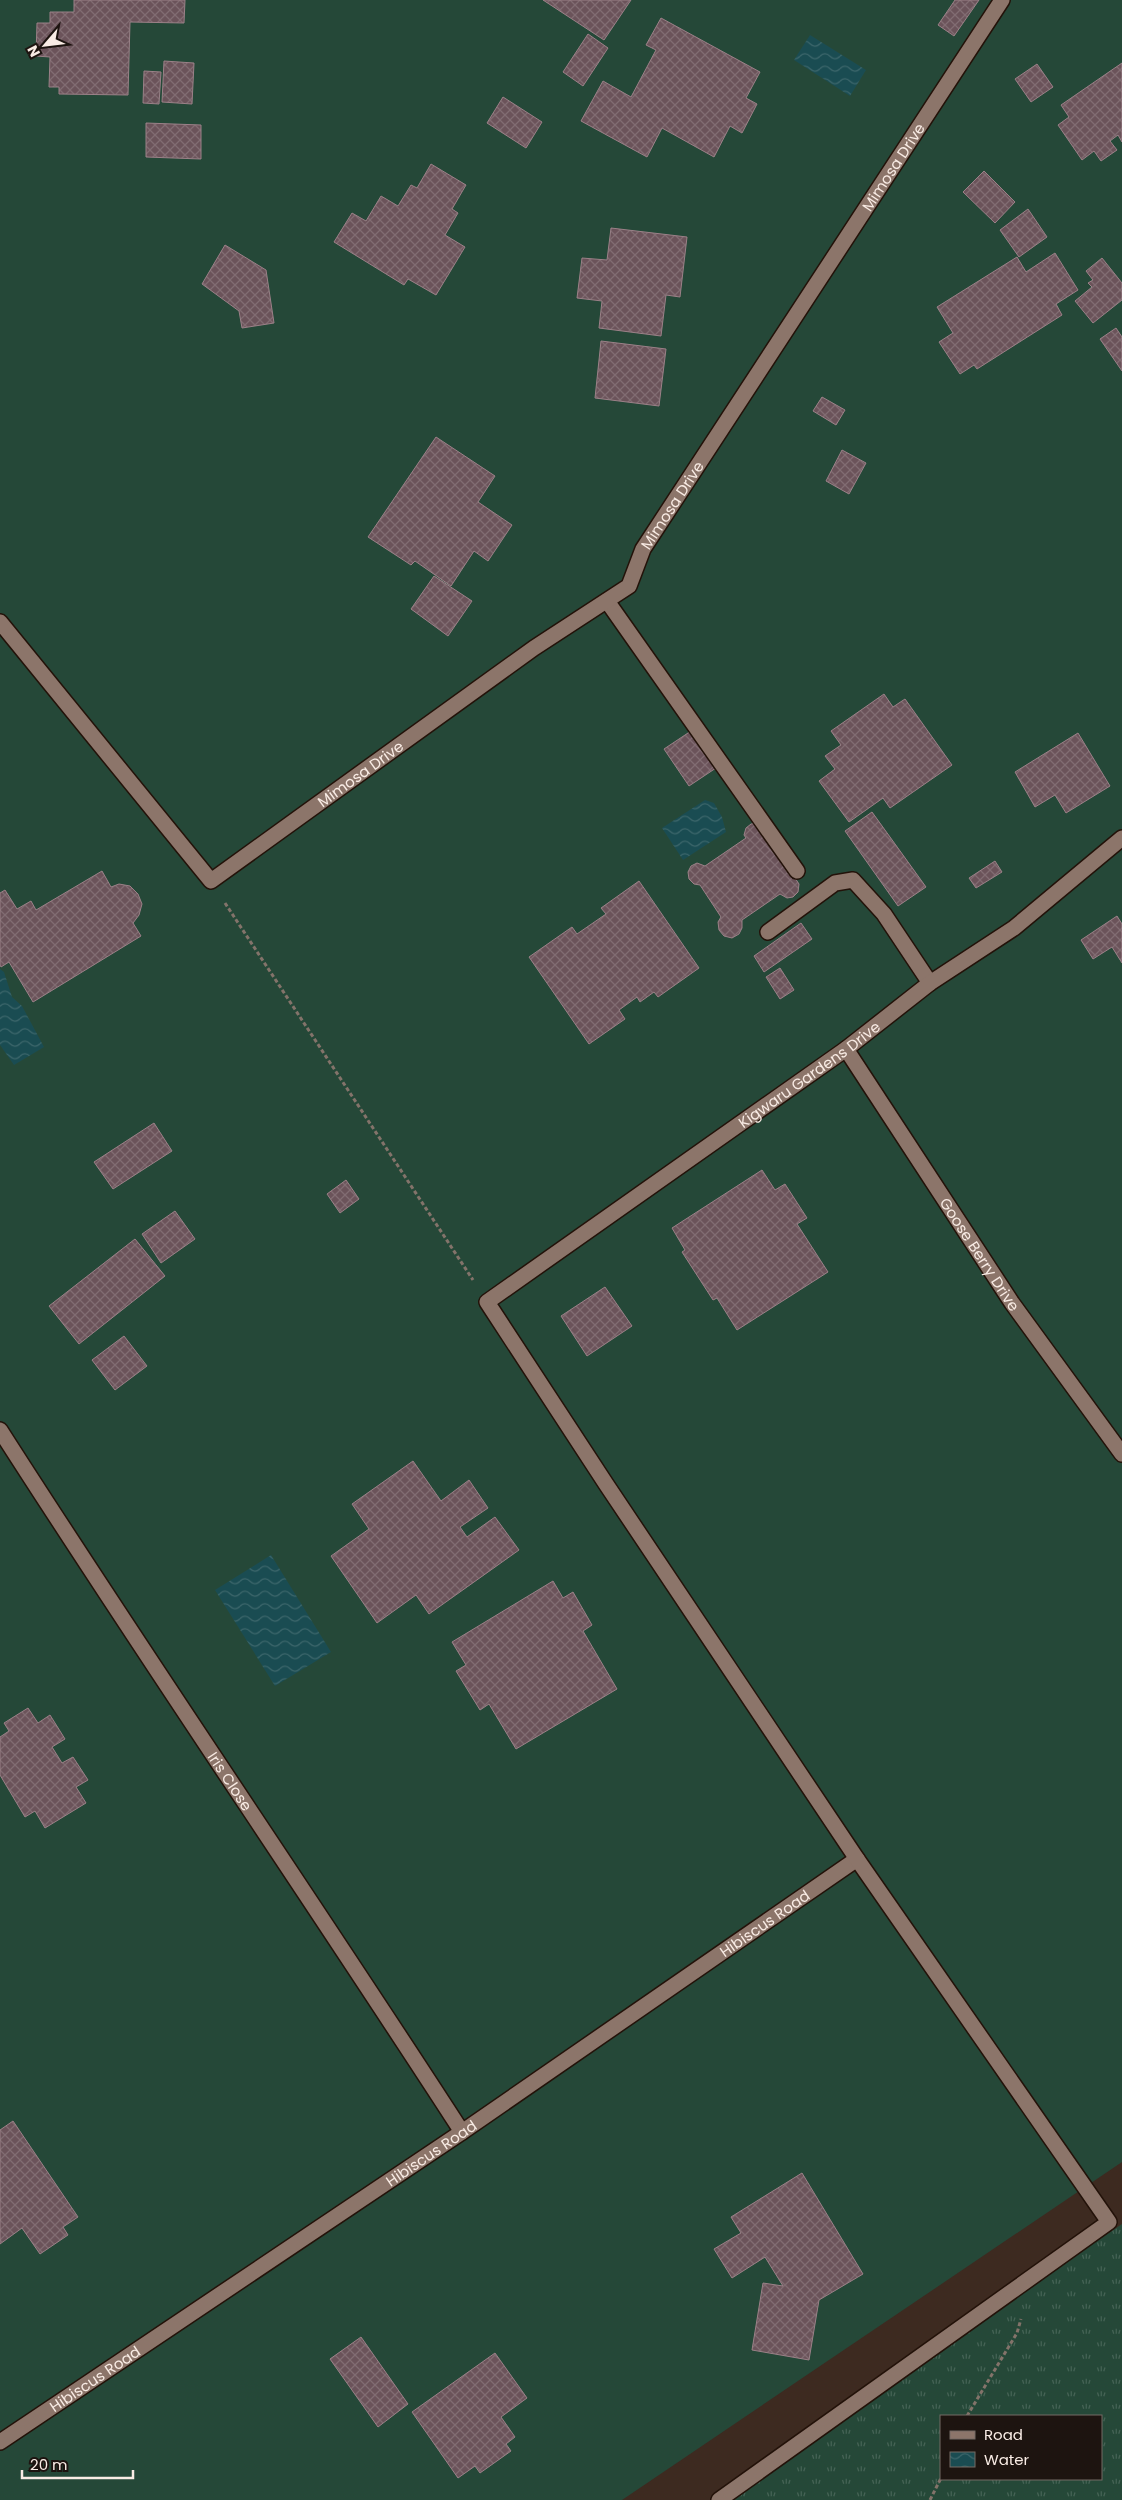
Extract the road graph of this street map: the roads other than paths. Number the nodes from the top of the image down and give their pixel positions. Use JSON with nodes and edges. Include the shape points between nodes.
{"nodes":[{"id":1,"x":1002,"y":0,"type":"edge"},
{"id":2,"x":607,"y":601,"type":"junction"},
{"id":3,"x":0,"y":622,"type":"edge"},
{"id":4,"x":1122,"y":838,"type":"edge"},
{"id":5,"x":797,"y":871,"type":"dead end"},
{"id":6,"x":768,"y":932,"type":"dead end"},
{"id":7,"x":930,"y":983,"type":"junction"},
{"id":8,"x":846,"y":1049,"type":"junction"},
{"id":9,"x":0,"y":1430,"type":"edge"},
{"id":10,"x":1122,"y":1454,"type":"edge"},
{"id":11,"x":857,"y":1859,"type":"junction"},
{"id":12,"x":462,"y":2132,"type":"junction"},
{"id":13,"x":0,"y":2442,"type":"edge"},
{"id":14,"x":719,"y":2500,"type":"edge"}],
"edges":[{"from":1,"to":2,"type":"street","name":"Mimosa Drive","via":[[642,549],[629,586]]},
{"from":2,"to":3,"type":"street","name":"Mimosa Drive","via":[[534,648],[211,881]]},
{"from":2,"to":5,"type":"street"},
{"from":4,"to":7,"type":"street","name":"Kigwaru Gardens Drive","via":[[1014,928]]},
{"from":6,"to":7,"type":"street","via":[[835,882],[853,880],[884,914]]},
{"from":7,"to":8,"type":"street","name":"Kigwaru Gardens Drive"},
{"from":8,"to":10,"type":"street","name":"Goose Berry Drive","via":[[1012,1303]]},
{"from":8,"to":11,"type":"street","name":"Kigwaru Gardens Drive","via":[[487,1302]]},
{"from":9,"to":12,"type":"street","name":"Iris Close","via":[[110,1602],[245,1800]]},
{"from":11,"to":12,"type":"street","name":"Hibiscus Road"},
{"from":11,"to":14,"type":"street","via":[[1109,2222]]},
{"from":12,"to":13,"type":"street","name":"Hibiscus Road"}]}
